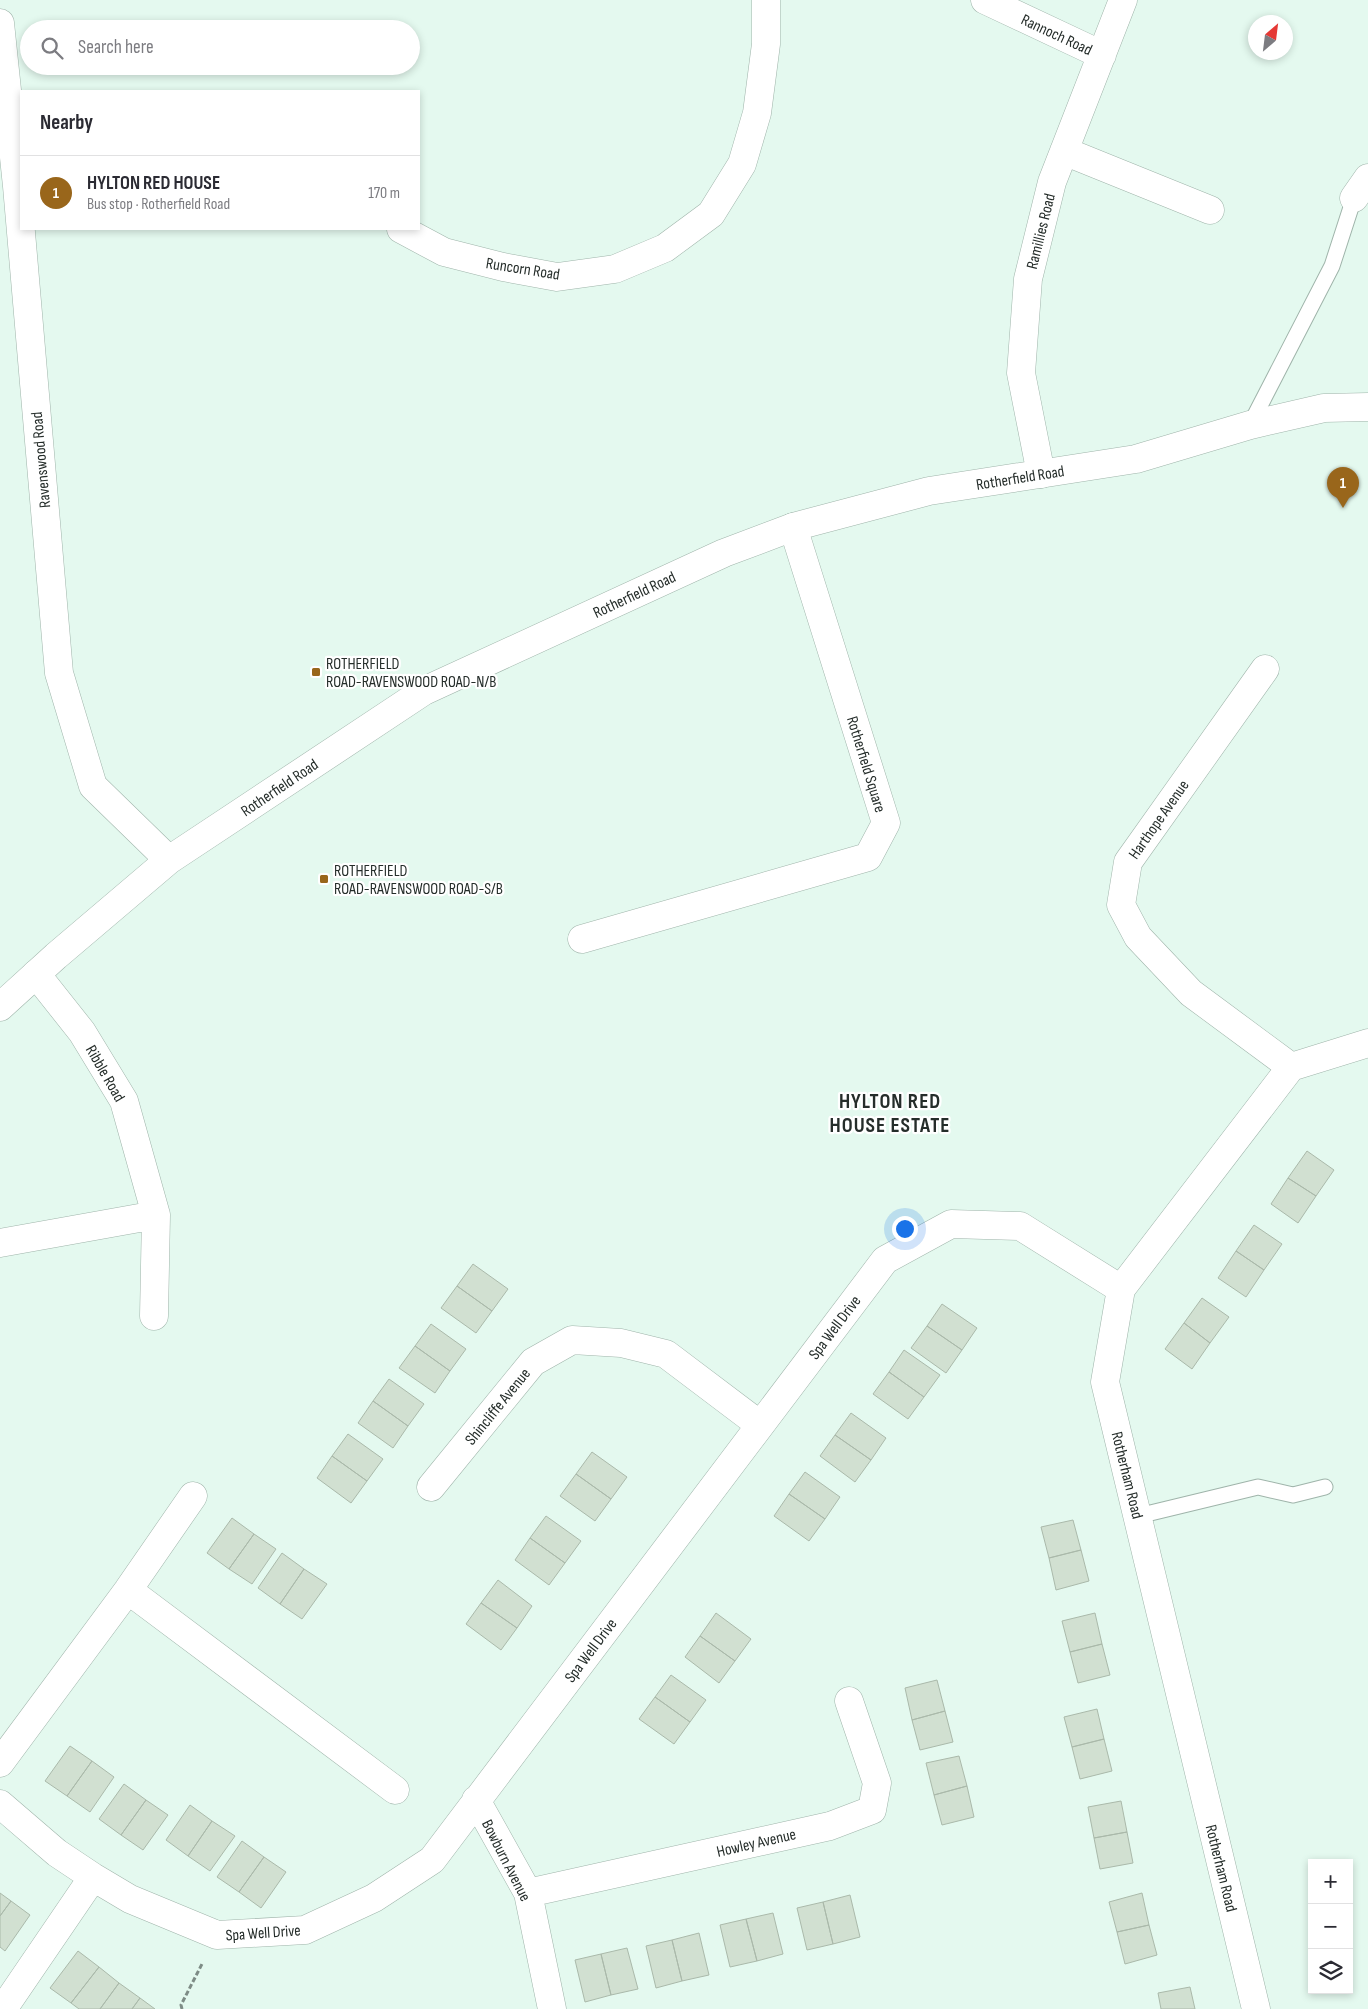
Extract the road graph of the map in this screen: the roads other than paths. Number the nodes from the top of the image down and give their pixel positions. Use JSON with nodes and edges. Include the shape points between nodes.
{"nodes":[{"id":1,"x":761,"y":0,"type":"edge"},
{"id":2,"x":985,"y":0,"type":"edge"},
{"id":3,"x":1123,"y":0,"type":"edge"},
{"id":4,"x":0,"y":23,"type":"edge"},
{"id":5,"x":1102,"y":54,"type":"junction"},
{"id":6,"x":1064,"y":151,"type":"junction"},
{"id":7,"x":1361,"y":188,"type":"edge"},
{"id":8,"x":1210,"y":210,"type":"dead end"},
{"id":9,"x":20,"y":221,"type":"edge"},
{"id":10,"x":21,"y":230,"type":"edge"},
{"id":11,"x":403,"y":230,"type":"edge"},
{"id":12,"x":1368,"y":407,"type":"edge"},
{"id":13,"x":1250,"y":425,"type":"junction"},
{"id":14,"x":1041,"y":474,"type":"junction"},
{"id":15,"x":793,"y":527,"type":"junction"},
{"id":16,"x":1265,"y":669,"type":"dead end"},
{"id":17,"x":169,"y":860,"type":"junction"},
{"id":18,"x":582,"y":939,"type":"dead end"},
{"id":19,"x":36,"y":974,"type":"junction"},
{"id":20,"x":0,"y":1007,"type":"edge"},
{"id":21,"x":1368,"y":1043,"type":"edge"},
{"id":22,"x":1291,"y":1067,"type":"junction"},
{"id":23,"x":156,"y":1215,"type":"junction"},
{"id":24,"x":0,"y":1243,"type":"edge"},
{"id":25,"x":1121,"y":1290,"type":"junction"},
{"id":26,"x":154,"y":1316,"type":"dead end"},
{"id":27,"x":760,"y":1425,"type":"junction"},
{"id":28,"x":431,"y":1487,"type":"dead end"},
{"id":29,"x":1325,"y":1487,"type":"dead end"},
{"id":30,"x":193,"y":1496,"type":"dead end"},
{"id":31,"x":1138,"y":1516,"type":"junction"},
{"id":32,"x":128,"y":1590,"type":"junction"},
{"id":33,"x":849,"y":1701,"type":"dead end"},
{"id":34,"x":0,"y":1763,"type":"edge"},
{"id":35,"x":396,"y":1790,"type":"dead end"},
{"id":36,"x":476,"y":1800,"type":"junction"},
{"id":37,"x":0,"y":1804,"type":"edge"},
{"id":38,"x":93,"y":1877,"type":"junction"},
{"id":39,"x":528,"y":1894,"type":"junction"},
{"id":40,"x":3,"y":2009,"type":"edge"},
{"id":41,"x":552,"y":2009,"type":"edge"},
{"id":42,"x":1256,"y":2009,"type":"edge"}],
"edges":[{"from":1,"to":11,"type":"street","name":"Runcorn Road","via":[[766,44],[757,113],[742,164],[711,214],[665,248],[616,269],[556,277],[444,252]]},
{"from":2,"to":5,"type":"street","name":"Rannoch Road"},
{"from":3,"to":5,"type":"street","name":"Ramillies Road"},
{"from":4,"to":9,"type":"street","name":"Ravenswood Road"},
{"from":5,"to":6,"type":"street","name":"Ramillies Road"},
{"from":6,"to":8,"type":"street"},
{"from":6,"to":14,"type":"street","name":"Ramillies Road","via":[[1052,182],[1028,279],[1021,373]]},
{"from":7,"to":13,"type":"lane","via":[[1332,266]]},
{"from":10,"to":17,"type":"street","name":"Ravenswood Road","via":[[59,673],[93,786]]},
{"from":12,"to":13,"type":"street","name":"Rotherfield Road","via":[[1324,408]]},
{"from":13,"to":14,"type":"street","name":"Rotherfield Road","via":[[1136,459]]},
{"from":14,"to":15,"type":"street","name":"Rotherfield Road","via":[[929,491]]},
{"from":15,"to":17,"type":"street","name":"Rotherfield Road","via":[[724,553],[424,691]]},
{"from":15,"to":18,"type":"street","name":"Rotherfield Square","via":[[886,823],[868,857]]},
{"from":16,"to":22,"type":"street","name":"Harthope Avenue","via":[[1128,862],[1120,905],[1138,938],[1191,993]]},
{"from":17,"to":19,"type":"street","name":"Rotherfield Road"},
{"from":19,"to":20,"type":"street","name":"Rotherfield Road"},
{"from":19,"to":23,"type":"street","name":"Ribble Road","via":[[82,1032],[124,1101]]},
{"from":21,"to":22,"type":"street"},
{"from":22,"to":25,"type":"street","name":"Rotherham Road"},
{"from":23,"to":24,"type":"street"},
{"from":23,"to":26,"type":"street","name":"Ribble Road"},
{"from":25,"to":27,"type":"street","name":"Spa Well Drive","via":[[1020,1226],[951,1224],[885,1260]]},
{"from":25,"to":31,"type":"street","name":"Rotherham Road","via":[[1105,1382]]},
{"from":27,"to":28,"type":"street","name":"Shincliffe Avenue","via":[[666,1354],[621,1342],[572,1340],[533,1362]]},
{"from":27,"to":36,"type":"street","name":"Spa Well Drive"},
{"from":29,"to":31,"type":"lane","via":[[1293,1495],[1258,1487]]},
{"from":30,"to":32,"type":"street"},
{"from":31,"to":42,"type":"street","name":"Rotherham Road"},
{"from":32,"to":34,"type":"street"},
{"from":32,"to":35,"type":"street"},
{"from":33,"to":39,"type":"street","name":"Howley Avenue","via":[[876,1783],[872,1810],[830,1826]]},
{"from":36,"to":38,"type":"street","name":"Spa Well Drive","via":[[432,1860],[374,1898],[305,1930],[217,1935],[130,1899]]},
{"from":36,"to":39,"type":"street","name":"Bowburn Avenue"},
{"from":37,"to":38,"type":"street","name":"Spa Well Drive","via":[[57,1853]]},
{"from":38,"to":40,"type":"street"},
{"from":39,"to":41,"type":"street","name":"Bowburn Avenue"}]}
